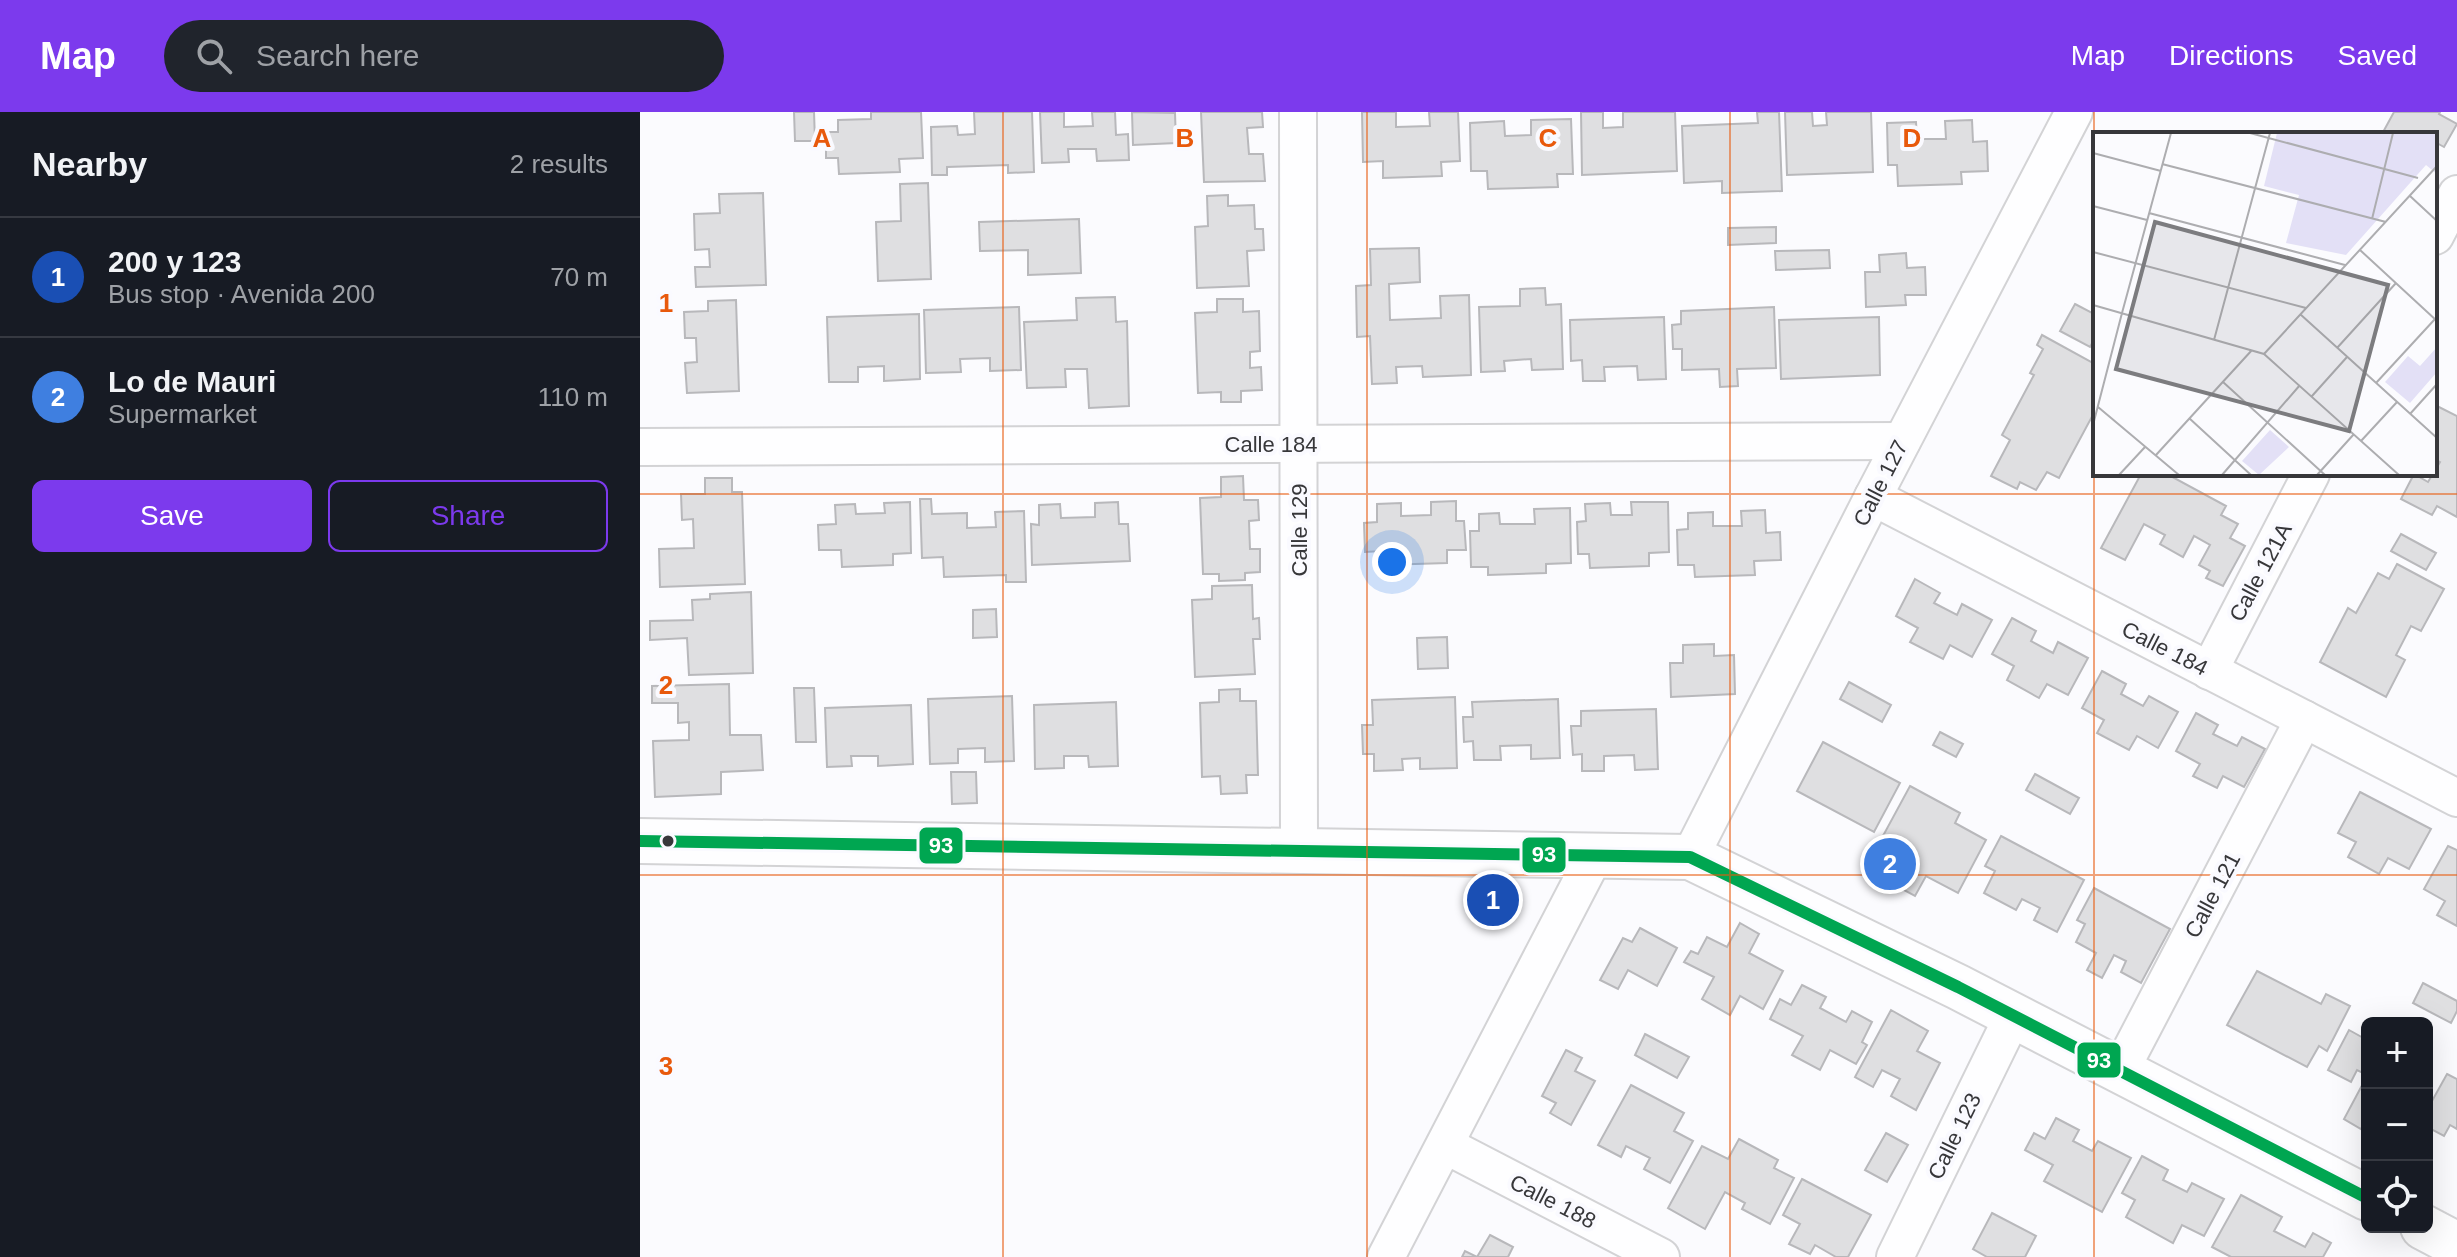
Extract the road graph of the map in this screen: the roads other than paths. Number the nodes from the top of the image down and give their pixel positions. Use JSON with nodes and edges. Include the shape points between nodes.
{"nodes":[{"id":1,"x":1298,"y":112,"type":"edge"},
{"id":2,"x":2074,"y":112,"type":"edge"},
{"id":3,"x":2457,"y":194,"type":"edge"},
{"id":4,"x":2437,"y":232,"type":"edge"},
{"id":5,"x":1902,"y":441,"type":"junction"},
{"id":6,"x":1299,"y":444,"type":"junction"},
{"id":7,"x":640,"y":447,"type":"edge"},
{"id":8,"x":2310,"y":476,"type":"edge"},
{"id":9,"x":1873,"y":497,"type":"junction"},
{"id":10,"x":2209,"y":671,"type":"junction"},
{"id":11,"x":2304,"y":719,"type":"junction"},
{"id":12,"x":2457,"y":798,"type":"edge"},
{"id":13,"x":640,"y":841,"type":"edge"},
{"id":14,"x":1299,"y":851,"type":"junction"},
{"id":15,"x":1595,"y":855,"type":"junction"},
{"id":16,"x":1690,"y":857,"type":"junction"},
{"id":17,"x":2013,"y":1016,"type":"junction"},
{"id":18,"x":2120,"y":1071,"type":"junction"},
{"id":19,"x":1445,"y":1145,"type":"junction"},
{"id":20,"x":2361,"y":1195,"type":"edge"},
{"id":21,"x":2433,"y":1232,"type":"edge"},
{"id":22,"x":2457,"y":1245,"type":"edge"},
{"id":23,"x":1386,"y":1257,"type":"edge"},
{"id":24,"x":1661,"y":1257,"type":"edge"},
{"id":25,"x":1895,"y":1257,"type":"edge"}],
"edges":[{"from":1,"to":6,"type":"street","name":"Calle 129"},
{"from":2,"to":5,"type":"street","name":"Calle 127"},
{"from":3,"to":4,"type":"street"},
{"from":5,"to":6,"type":"street","name":"Calle 184"},
{"from":5,"to":9,"type":"street","name":"Calle 127"},
{"from":6,"to":7,"type":"street","name":"Calle 184"},
{"from":6,"to":14,"type":"street","name":"Calle 129"},
{"from":8,"to":10,"type":"street","name":"Calle 121A"},
{"from":9,"to":10,"type":"street","name":"Calle 184"},
{"from":9,"to":16,"type":"street","name":"Calle 127"},
{"from":10,"to":11,"type":"street","name":"Calle 184"},
{"from":11,"to":12,"type":"street","name":"Calle 184"},
{"from":11,"to":18,"type":"street","name":"Calle 121"},
{"from":13,"to":14,"type":"main road"},
{"from":14,"to":15,"type":"main road"},
{"from":15,"to":16,"type":"main road"},
{"from":15,"to":19,"type":"street"},
{"from":16,"to":17,"type":"main road"},
{"from":17,"to":18,"type":"main road"},
{"from":17,"to":25,"type":"street","name":"Calle 123"},
{"from":18,"to":20,"type":"main road"},
{"from":19,"to":23,"type":"street"},
{"from":19,"to":24,"type":"street","name":"Calle 188"},
{"from":21,"to":22,"type":"main road"}]}
